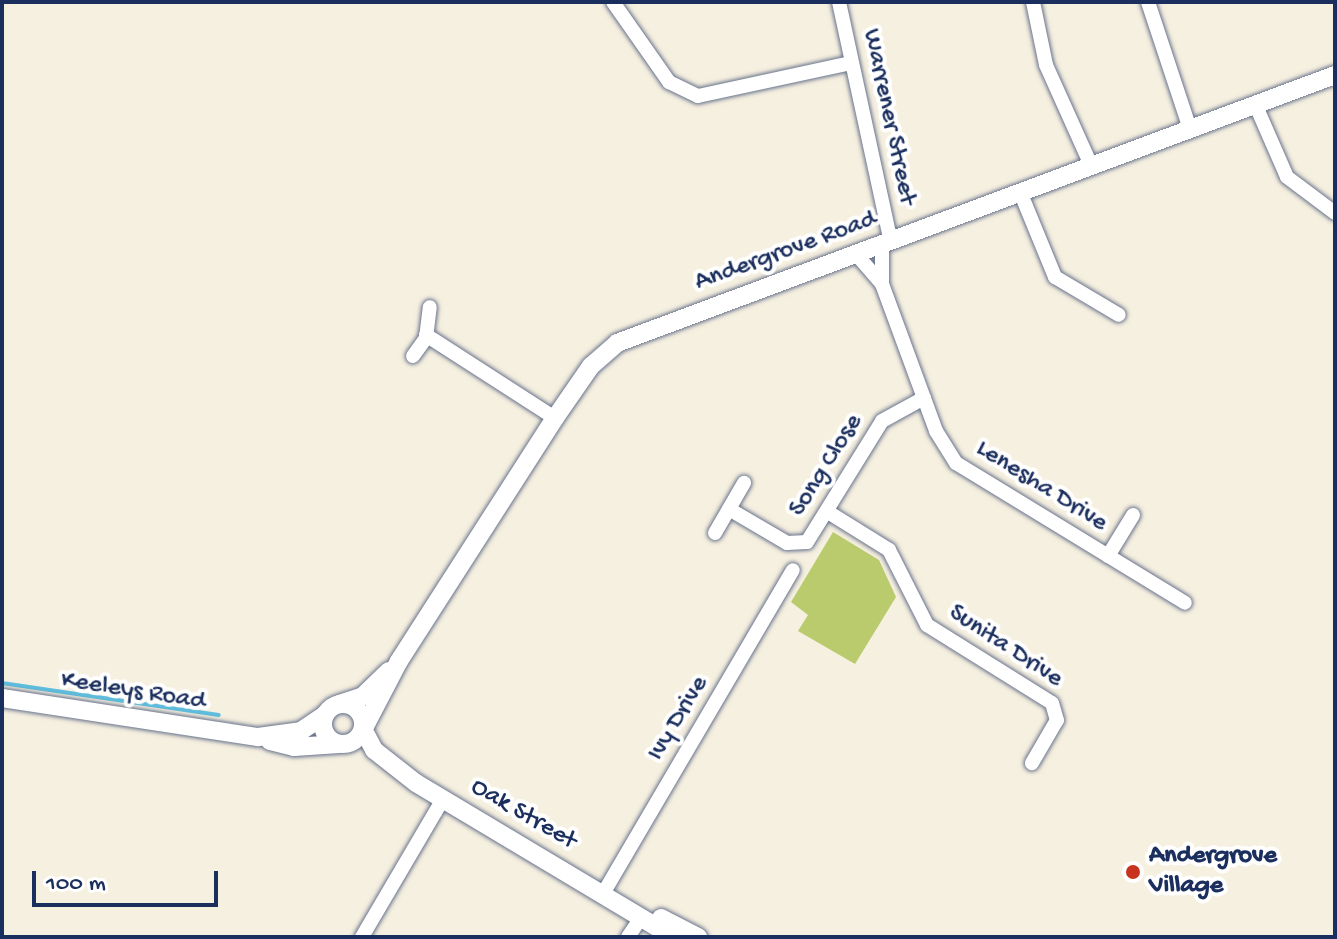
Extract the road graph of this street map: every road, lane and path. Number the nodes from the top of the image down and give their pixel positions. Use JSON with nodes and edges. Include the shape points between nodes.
{"nodes":[{"id":1,"x":613,"y":2,"type":"edge"},
{"id":2,"x":839,"y":2,"type":"edge"},
{"id":3,"x":1033,"y":2,"type":"edge"},
{"id":4,"x":1148,"y":2,"type":"edge"},
{"id":5,"x":851,"y":63,"type":"junction"},
{"id":6,"x":1335,"y":75,"type":"edge"},
{"id":7,"x":1256,"y":106,"type":"junction"},
{"id":8,"x":1190,"y":129,"type":"junction"},
{"id":9,"x":1091,"y":165,"type":"junction"},
{"id":10,"x":1021,"y":194,"type":"junction"},
{"id":11,"x":1335,"y":213,"type":"edge"},
{"id":12,"x":886,"y":243,"type":"junction"},
{"id":13,"x":856,"y":254,"type":"junction"},
{"id":14,"x":882,"y":284,"type":"junction"},
{"id":15,"x":430,"y":307,"type":"dead end"},
{"id":16,"x":1119,"y":315,"type":"dead end"},
{"id":17,"x":426,"y":335,"type":"junction"},
{"id":18,"x":413,"y":356,"type":"dead end"},
{"id":19,"x":924,"y":398,"type":"junction"},
{"id":20,"x":555,"y":418,"type":"junction"},
{"id":21,"x":744,"y":483,"type":"dead end"},
{"id":22,"x":729,"y":509,"type":"junction"},
{"id":23,"x":828,"y":512,"type":"junction"},
{"id":24,"x":1133,"y":515,"type":"dead end"},
{"id":25,"x":715,"y":533,"type":"dead end"},
{"id":26,"x":1108,"y":556,"type":"junction"},
{"id":27,"x":793,"y":570,"type":"dead end"},
{"id":28,"x":1185,"y":603,"type":"dead end"},
{"id":29,"x":399,"y":661,"type":"junction"},
{"id":30,"x":2,"y":698,"type":"edge"},
{"id":31,"x":332,"y":710,"type":"junction"},
{"id":32,"x":363,"y":728,"type":"junction"},
{"id":33,"x":256,"y":736,"type":"junction"},
{"id":34,"x":340,"y":744,"type":"junction"},
{"id":35,"x":1032,"y":763,"type":"dead end"},
{"id":36,"x":416,"y":783,"type":"junction"},
{"id":37,"x":443,"y":799,"type":"junction"},
{"id":38,"x":604,"y":892,"type":"junction"},
{"id":39,"x":643,"y":914,"type":"junction"},
{"id":40,"x":362,"y":937,"type":"edge"},
{"id":41,"x":628,"y":937,"type":"edge"},
{"id":42,"x":673,"y":937,"type":"edge"},
{"id":43,"x":698,"y":937,"type":"edge"}],
"edges":[{"from":1,"to":5,"type":"street","via":[[669,82],[698,96]]},
{"from":2,"to":5,"type":"street","name":"Warrener Street"},
{"from":3,"to":9,"type":"street","via":[[1046,65]]},
{"from":4,"to":8,"type":"street"},
{"from":5,"to":12,"type":"street","name":"Warrener Street"},
{"from":6,"to":7,"type":"street","name":"Andergrove Road"},
{"from":7,"to":8,"type":"street","name":"Andergrove Road"},
{"from":7,"to":11,"type":"street","via":[[1287,177]]},
{"from":8,"to":9,"type":"street","name":"Andergrove Road"},
{"from":9,"to":10,"type":"street","name":"Andergrove Road"},
{"from":10,"to":12,"type":"street","name":"Andergrove Road"},
{"from":10,"to":16,"type":"street","via":[[1055,277]]},
{"from":12,"to":13,"type":"street","name":"Andergrove Road"},
{"from":12,"to":14,"type":"street","name":"Lenesha Drive"},
{"from":13,"to":14,"type":"street","name":"Lenesha Drive"},
{"from":13,"to":20,"type":"street","name":"Andergrove Road","via":[[630,336],[591,366]]},
{"from":14,"to":19,"type":"street","name":"Lenesha Drive"},
{"from":15,"to":17,"type":"street"},
{"from":17,"to":18,"type":"street"},
{"from":17,"to":20,"type":"street"},
{"from":19,"to":23,"type":"street","name":"Song Close","via":[[882,421]]},
{"from":19,"to":26,"type":"street","name":"Lenesha Drive","via":[[941,443],[962,469]]},
{"from":20,"to":29,"type":"street","name":"Andergrove Road"},
{"from":21,"to":22,"type":"street"},
{"from":22,"to":23,"type":"street","name":"Song Close","via":[[794,545],[812,538]]},
{"from":22,"to":25,"type":"street"},
{"from":23,"to":35,"type":"street","name":"Sunita Drive","via":[[889,550],[927,625],[1052,703],[1056,723]]},
{"from":24,"to":26,"type":"street"},
{"from":26,"to":28,"type":"street","name":"Lenesha Drive"},
{"from":27,"to":38,"type":"street","name":"Ivy Drive"},
{"from":29,"to":31,"type":"street","name":"Andergrove Road","via":[[367,693]]},
{"from":29,"to":32,"type":"street","name":"Andergrove Road"},
{"from":30,"to":33,"type":"street","name":"Keeleys Road"},
{"from":31,"to":32,"type":"street","via":[[357,708]]},
{"from":31,"to":33,"type":"street","name":"Keeleys Road","via":[[297,733]]},
{"from":31,"to":34,"type":"street","via":[[325,733]]},
{"from":32,"to":34,"type":"street","via":[[356,740]]},
{"from":32,"to":36,"type":"street","name":"Oak Street","via":[[374,750]]},
{"from":33,"to":34,"type":"street","name":"Keeleys Road","via":[[294,747]]},
{"from":34,"to":36,"type":"street","name":"Oak Street"},
{"from":36,"to":37,"type":"street","name":"Oak Street"},
{"from":37,"to":38,"type":"street","name":"Oak Street"},
{"from":37,"to":40,"type":"street"},
{"from":38,"to":39,"type":"street","name":"Oak Street"},
{"from":39,"to":41,"type":"street"},
{"from":39,"to":42,"type":"street","name":"Oak Street"},
{"from":39,"to":43,"type":"street","name":"Oak Street"}]}
